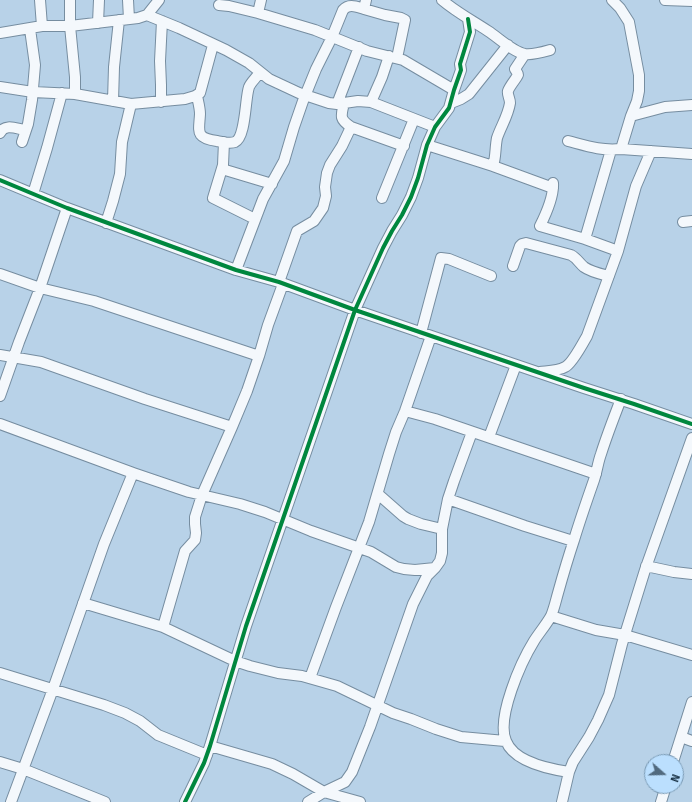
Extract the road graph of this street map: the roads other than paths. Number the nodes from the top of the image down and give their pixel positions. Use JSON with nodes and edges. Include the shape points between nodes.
{"nodes":[{"id":1,"x":40,"y":0,"type":"edge"},
{"id":2,"x":70,"y":0,"type":"edge"},
{"id":3,"x":99,"y":0,"type":"edge"},
{"id":4,"x":128,"y":0,"type":"edge"},
{"id":5,"x":160,"y":0,"type":"edge"},
{"id":6,"x":261,"y":0,"type":"edge"},
{"id":7,"x":442,"y":0,"type":"edge"},
{"id":8,"x":612,"y":0,"type":"edge"},
{"id":9,"x":665,"y":0,"type":"edge"},
{"id":10,"x":692,"y":1,"type":"edge"},
{"id":11,"x":219,"y":5,"type":"dead end"},
{"id":12,"x":365,"y":5,"type":"edge"},
{"id":13,"x":258,"y":13,"type":"junction"},
{"id":14,"x":147,"y":15,"type":"junction"},
{"id":15,"x":468,"y":19,"type":"junction"},
{"id":16,"x":124,"y":20,"type":"junction"},
{"id":17,"x":162,"y":21,"type":"junction"},
{"id":18,"x":98,"y":22,"type":"junction"},
{"id":19,"x":42,"y":26,"type":"junction"},
{"id":20,"x":70,"y":26,"type":"junction"},
{"id":21,"x":30,"y":29,"type":"junction"},
{"id":22,"x":0,"y":33,"type":"edge"},
{"id":23,"x":332,"y":37,"type":"junction"},
{"id":24,"x":213,"y":45,"type":"junction"},
{"id":25,"x":508,"y":45,"type":"junction"},
{"id":26,"x":359,"y":47,"type":"junction"},
{"id":27,"x":550,"y":50,"type":"dead end"},
{"id":28,"x":525,"y":54,"type":"junction"},
{"id":29,"x":393,"y":57,"type":"junction"},
{"id":30,"x":260,"y":72,"type":"junction"},
{"id":31,"x":0,"y":87,"type":"edge"},
{"id":32,"x":454,"y":90,"type":"junction"},
{"id":33,"x":32,"y":92,"type":"junction"},
{"id":34,"x":62,"y":94,"type":"junction"},
{"id":35,"x":75,"y":94,"type":"junction"},
{"id":36,"x":197,"y":96,"type":"junction"},
{"id":37,"x":305,"y":96,"type":"junction"},
{"id":38,"x":113,"y":101,"type":"junction"},
{"id":39,"x":161,"y":102,"type":"junction"},
{"id":40,"x":372,"y":102,"type":"junction"},
{"id":41,"x":341,"y":103,"type":"junction"},
{"id":42,"x":451,"y":103,"type":"junction"},
{"id":43,"x":131,"y":104,"type":"junction"},
{"id":44,"x":692,"y":105,"type":"edge"},
{"id":45,"x":631,"y":116,"type":"junction"},
{"id":46,"x":414,"y":119,"type":"junction"},
{"id":47,"x":351,"y":127,"type":"junction"},
{"id":48,"x":435,"y":127,"type":"junction"},
{"id":49,"x":26,"y":130,"type":"junction"},
{"id":50,"x":0,"y":133,"type":"edge"},
{"id":51,"x":568,"y":141,"type":"dead end"},
{"id":52,"x":22,"y":142,"type":"dead end"},
{"id":53,"x":224,"y":142,"type":"junction"},
{"id":54,"x":427,"y":145,"type":"junction"},
{"id":55,"x":404,"y":146,"type":"junction"},
{"id":56,"x":616,"y":149,"type":"junction"},
{"id":57,"x":651,"y":151,"type":"junction"},
{"id":58,"x":692,"y":154,"type":"edge"},
{"id":59,"x":493,"y":166,"type":"junction"},
{"id":60,"x":222,"y":169,"type":"junction"},
{"id":61,"x":0,"y":180,"type":"edge"},
{"id":62,"x":272,"y":184,"type":"junction"},
{"id":63,"x":33,"y":194,"type":"junction"},
{"id":64,"x":382,"y":198,"type":"dead end"},
{"id":65,"x":67,"y":208,"type":"junction"},
{"id":66,"x":255,"y":219,"type":"junction"},
{"id":67,"x":106,"y":223,"type":"junction"},
{"id":68,"x":585,"y":239,"type":"junction"},
{"id":69,"x":618,"y":252,"type":"junction"},
{"id":70,"x":513,"y":266,"type":"dead end"},
{"id":71,"x":236,"y":270,"type":"junction"},
{"id":72,"x":0,"y":274,"type":"edge"},
{"id":73,"x":491,"y":276,"type":"dead end"},
{"id":74,"x":609,"y":276,"type":"junction"},
{"id":75,"x":281,"y":283,"type":"junction"},
{"id":76,"x":40,"y":288,"type":"junction"},
{"id":77,"x":355,"y":310,"type":"junction"},
{"id":78,"x":426,"y":334,"type":"junction"},
{"id":79,"x":0,"y":355,"type":"edge"},
{"id":80,"x":259,"y":356,"type":"junction"},
{"id":81,"x":14,"y":357,"type":"junction"},
{"id":82,"x":516,"y":364,"type":"junction"},
{"id":83,"x":539,"y":373,"type":"junction"},
{"id":84,"x":0,"y":396,"type":"edge"},
{"id":85,"x":621,"y":399,"type":"junction"},
{"id":86,"x":406,"y":412,"type":"junction"},
{"id":87,"x":0,"y":424,"type":"edge"},
{"id":88,"x":692,"y":424,"type":"edge"},
{"id":89,"x":232,"y":427,"type":"junction"},
{"id":90,"x":472,"y":432,"type":"junction"},
{"id":91,"x":489,"y":437,"type":"junction"},
{"id":92,"x":692,"y":438,"type":"edge"},
{"id":93,"x":133,"y":473,"type":"junction"},
{"id":94,"x":596,"y":474,"type":"junction"},
{"id":95,"x":378,"y":494,"type":"junction"},
{"id":96,"x":202,"y":495,"type":"junction"},
{"id":97,"x":448,"y":500,"type":"junction"},
{"id":98,"x":283,"y":519,"type":"junction"},
{"id":99,"x":442,"y":529,"type":"junction"},
{"id":100,"x":573,"y":541,"type":"junction"},
{"id":101,"x":360,"y":548,"type":"junction"},
{"id":102,"x":646,"y":566,"type":"junction"},
{"id":103,"x":435,"y":568,"type":"junction"},
{"id":104,"x":692,"y":574,"type":"edge"},
{"id":105,"x":83,"y":603,"type":"junction"},
{"id":106,"x":551,"y":616,"type":"junction"},
{"id":107,"x":162,"y":627,"type":"junction"},
{"id":108,"x":625,"y":635,"type":"junction"},
{"id":109,"x":692,"y":655,"type":"edge"},
{"id":110,"x":235,"y":661,"type":"junction"},
{"id":111,"x":0,"y":673,"type":"edge"},
{"id":112,"x":310,"y":678,"type":"junction"},
{"id":113,"x":53,"y":689,"type":"junction"},
{"id":114,"x":692,"y":702,"type":"edge"},
{"id":115,"x":377,"y":705,"type":"junction"},
{"id":116,"x":681,"y":737,"type":"junction"},
{"id":117,"x":506,"y":741,"type":"junction"},
{"id":118,"x":692,"y":741,"type":"edge"},
{"id":119,"x":208,"y":750,"type":"junction"},
{"id":120,"x":676,"y":754,"type":"edge"},
{"id":121,"x":0,"y":762,"type":"edge"},
{"id":122,"x":23,"y":769,"type":"junction"},
{"id":123,"x":569,"y":772,"type":"junction"},
{"id":124,"x":324,"y":792,"type":"junction"},
{"id":125,"x":11,"y":802,"type":"edge"},
{"id":126,"x":105,"y":802,"type":"edge"},
{"id":127,"x":185,"y":802,"type":"edge"},
{"id":128,"x":308,"y":802,"type":"edge"},
{"id":129,"x":360,"y":802,"type":"edge"},
{"id":130,"x":562,"y":802,"type":"edge"}],
"edges":[{"from":1,"to":19,"type":"street"},
{"from":2,"to":20,"type":"street"},
{"from":3,"to":18,"type":"street"},
{"from":4,"to":16,"type":"street"},
{"from":5,"to":14,"type":"street"},
{"from":6,"to":13,"type":"street"},
{"from":7,"to":15,"type":"street"},
{"from":8,"to":45,"type":"street","via":[[629,22],[639,75],[638,101]]},
{"from":9,"to":10,"type":"street"},
{"from":11,"to":13,"type":"street"},
{"from":12,"to":23,"type":"street","via":[[344,8]]},
{"from":12,"to":29,"type":"street","via":[[385,15],[405,20]]},
{"from":13,"to":23,"type":"street"},
{"from":14,"to":16,"type":"street"},
{"from":14,"to":17,"type":"street"},
{"from":15,"to":25,"type":"street"},
{"from":15,"to":32,"type":"street","via":[[470,32],[460,64],[462,70]]},
{"from":16,"to":18,"type":"street"},
{"from":16,"to":38,"type":"street","via":[[114,67]]},
{"from":17,"to":24,"type":"street"},
{"from":17,"to":39,"type":"street"},
{"from":18,"to":20,"type":"street"},
{"from":19,"to":20,"type":"street"},
{"from":19,"to":21,"type":"street"},
{"from":20,"to":35,"type":"street"},
{"from":21,"to":22,"type":"street"},
{"from":21,"to":33,"type":"street","via":[[35,65]]},
{"from":23,"to":26,"type":"street"},
{"from":23,"to":37,"type":"street"},
{"from":24,"to":30,"type":"street","via":[[240,58]]},
{"from":24,"to":36,"type":"street","via":[[202,89]]},
{"from":25,"to":28,"type":"street"},
{"from":25,"to":42,"type":"street","via":[[469,94]]},
{"from":26,"to":29,"type":"street"},
{"from":26,"to":41,"type":"street"},
{"from":27,"to":28,"type":"street"},
{"from":28,"to":59,"type":"street","via":[[515,69],[518,74],[507,93],[510,103],[497,140]]},
{"from":29,"to":32,"type":"street","via":[[412,65]]},
{"from":29,"to":40,"type":"street"},
{"from":30,"to":37,"type":"street","via":[[280,85]]},
{"from":30,"to":53,"type":"street","via":[[249,88],[239,138],[235,142]]},
{"from":31,"to":33,"type":"street"},
{"from":32,"to":42,"type":"street"},
{"from":33,"to":34,"type":"street"},
{"from":33,"to":49,"type":"street"},
{"from":34,"to":35,"type":"street"},
{"from":34,"to":63,"type":"street"},
{"from":35,"to":38,"type":"street"},
{"from":36,"to":39,"type":"street"},
{"from":36,"to":53,"type":"street","via":[[200,112],[198,128],[201,135],[206,139]]},
{"from":37,"to":41,"type":"street","via":[[329,103]]},
{"from":37,"to":62,"type":"street","via":[[284,160]]},
{"from":38,"to":43,"type":"street"},
{"from":39,"to":43,"type":"street"},
{"from":40,"to":41,"type":"street"},
{"from":40,"to":46,"type":"street"},
{"from":41,"to":47,"type":"street","via":[[342,119]]},
{"from":42,"to":48,"type":"street"},
{"from":43,"to":67,"type":"street","via":[[122,142],[120,174]]},
{"from":44,"to":45,"type":"street","via":[[665,106]]},
{"from":45,"to":56,"type":"street"},
{"from":46,"to":48,"type":"street"},
{"from":46,"to":55,"type":"street"},
{"from":47,"to":55,"type":"street"},
{"from":47,"to":75,"type":"street","via":[[327,173],[323,208],[314,221],[297,231]]},
{"from":48,"to":54,"type":"street"},
{"from":49,"to":50,"type":"street","via":[[8,127]]},
{"from":49,"to":52,"type":"street"},
{"from":51,"to":56,"type":"street","via":[[601,150]]},
{"from":53,"to":60,"type":"street"},
{"from":54,"to":59,"type":"street"},
{"from":54,"to":77,"type":"street","via":[[411,197],[383,248]]},
{"from":55,"to":64,"type":"street"},
{"from":56,"to":57,"type":"street"},
{"from":56,"to":68,"type":"street"},
{"from":57,"to":58,"type":"street"},
{"from":57,"to":69,"type":"street","via":[[636,186]]},
{"from":59,"to":68,"type":"street","via":[[553,186],[547,211],[540,226]]},
{"from":60,"to":62,"type":"street"},
{"from":60,"to":66,"type":"street","via":[[213,199]]},
{"from":61,"to":63,"type":"street"},
{"from":62,"to":66,"type":"street"},
{"from":63,"to":65,"type":"street"},
{"from":65,"to":67,"type":"street"},
{"from":65,"to":76,"type":"street"},
{"from":66,"to":71,"type":"street"},
{"from":67,"to":71,"type":"street"},
{"from":68,"to":69,"type":"street"},
{"from":69,"to":74,"type":"street"},
{"from":70,"to":74,"type":"street","via":[[520,246],[526,243],[571,255],[582,266]]},
{"from":71,"to":75,"type":"street"},
{"from":72,"to":76,"type":"street"},
{"from":73,"to":78,"type":"street","via":[[441,258]]},
{"from":74,"to":83,"type":"street","via":[[582,346],[568,365]]},
{"from":75,"to":77,"type":"street"},
{"from":75,"to":80,"type":"street"},
{"from":76,"to":80,"type":"street","via":[[94,301]]},
{"from":76,"to":81,"type":"street"},
{"from":77,"to":78,"type":"street"},
{"from":77,"to":98,"type":"street"},
{"from":78,"to":82,"type":"street"},
{"from":78,"to":86,"type":"street"},
{"from":79,"to":81,"type":"street"},
{"from":80,"to":89,"type":"street"},
{"from":81,"to":84,"type":"street"},
{"from":81,"to":89,"type":"street","via":[[46,364]]},
{"from":82,"to":83,"type":"street"},
{"from":82,"to":91,"type":"street"},
{"from":83,"to":85,"type":"street"},
{"from":85,"to":88,"type":"street"},
{"from":85,"to":94,"type":"street"},
{"from":86,"to":90,"type":"street"},
{"from":86,"to":95,"type":"street","via":[[396,432]]},
{"from":87,"to":93,"type":"street"},
{"from":89,"to":96,"type":"street"},
{"from":90,"to":91,"type":"street"},
{"from":90,"to":97,"type":"street"},
{"from":91,"to":94,"type":"street"},
{"from":92,"to":102,"type":"street"},
{"from":93,"to":96,"type":"street"},
{"from":93,"to":105,"type":"street"},
{"from":94,"to":100,"type":"street"},
{"from":95,"to":99,"type":"street","via":[[406,518]]},
{"from":95,"to":101,"type":"street"},
{"from":96,"to":98,"type":"street","via":[[240,504]]},
{"from":96,"to":107,"type":"street","via":[[195,517],[195,540],[185,551]]},
{"from":97,"to":99,"type":"street"},
{"from":97,"to":100,"type":"street"},
{"from":98,"to":101,"type":"street"},
{"from":98,"to":110,"type":"street"},
{"from":99,"to":103,"type":"street","via":[[442,553]]},
{"from":100,"to":106,"type":"street"},
{"from":101,"to":103,"type":"street","via":[[396,567],[415,570]]},
{"from":101,"to":112,"type":"street"},
{"from":102,"to":104,"type":"street"},
{"from":102,"to":108,"type":"street"},
{"from":103,"to":115,"type":"street","via":[[427,576],[413,604]]},
{"from":105,"to":107,"type":"street"},
{"from":105,"to":113,"type":"street"},
{"from":106,"to":108,"type":"street","via":[[596,630]]},
{"from":106,"to":117,"type":"street","via":[[518,672],[504,717],[503,731]]},
{"from":107,"to":110,"type":"street"},
{"from":108,"to":109,"type":"street"},
{"from":108,"to":123,"type":"street","via":[[605,706]]},
{"from":110,"to":112,"type":"street","via":[[278,674]]},
{"from":110,"to":119,"type":"street"},
{"from":111,"to":113,"type":"street"},
{"from":112,"to":115,"type":"street","via":[[337,686]]},
{"from":113,"to":119,"type":"street","via":[[125,713],[158,735]]},
{"from":113,"to":122,"type":"street"},
{"from":114,"to":116,"type":"street"},
{"from":115,"to":117,"type":"street","via":[[452,734]]},
{"from":115,"to":124,"type":"street","via":[[352,772],[345,782]]},
{"from":116,"to":118,"type":"street"},
{"from":116,"to":120,"type":"street"},
{"from":117,"to":123,"type":"street","via":[[511,750],[519,756],[553,769]]},
{"from":119,"to":124,"type":"street","via":[[272,764]]},
{"from":119,"to":127,"type":"street"},
{"from":121,"to":122,"type":"street"},
{"from":122,"to":125,"type":"street"},
{"from":122,"to":126,"type":"street"},
{"from":123,"to":130,"type":"street"},
{"from":124,"to":128,"type":"street"},
{"from":124,"to":129,"type":"street"}]}
